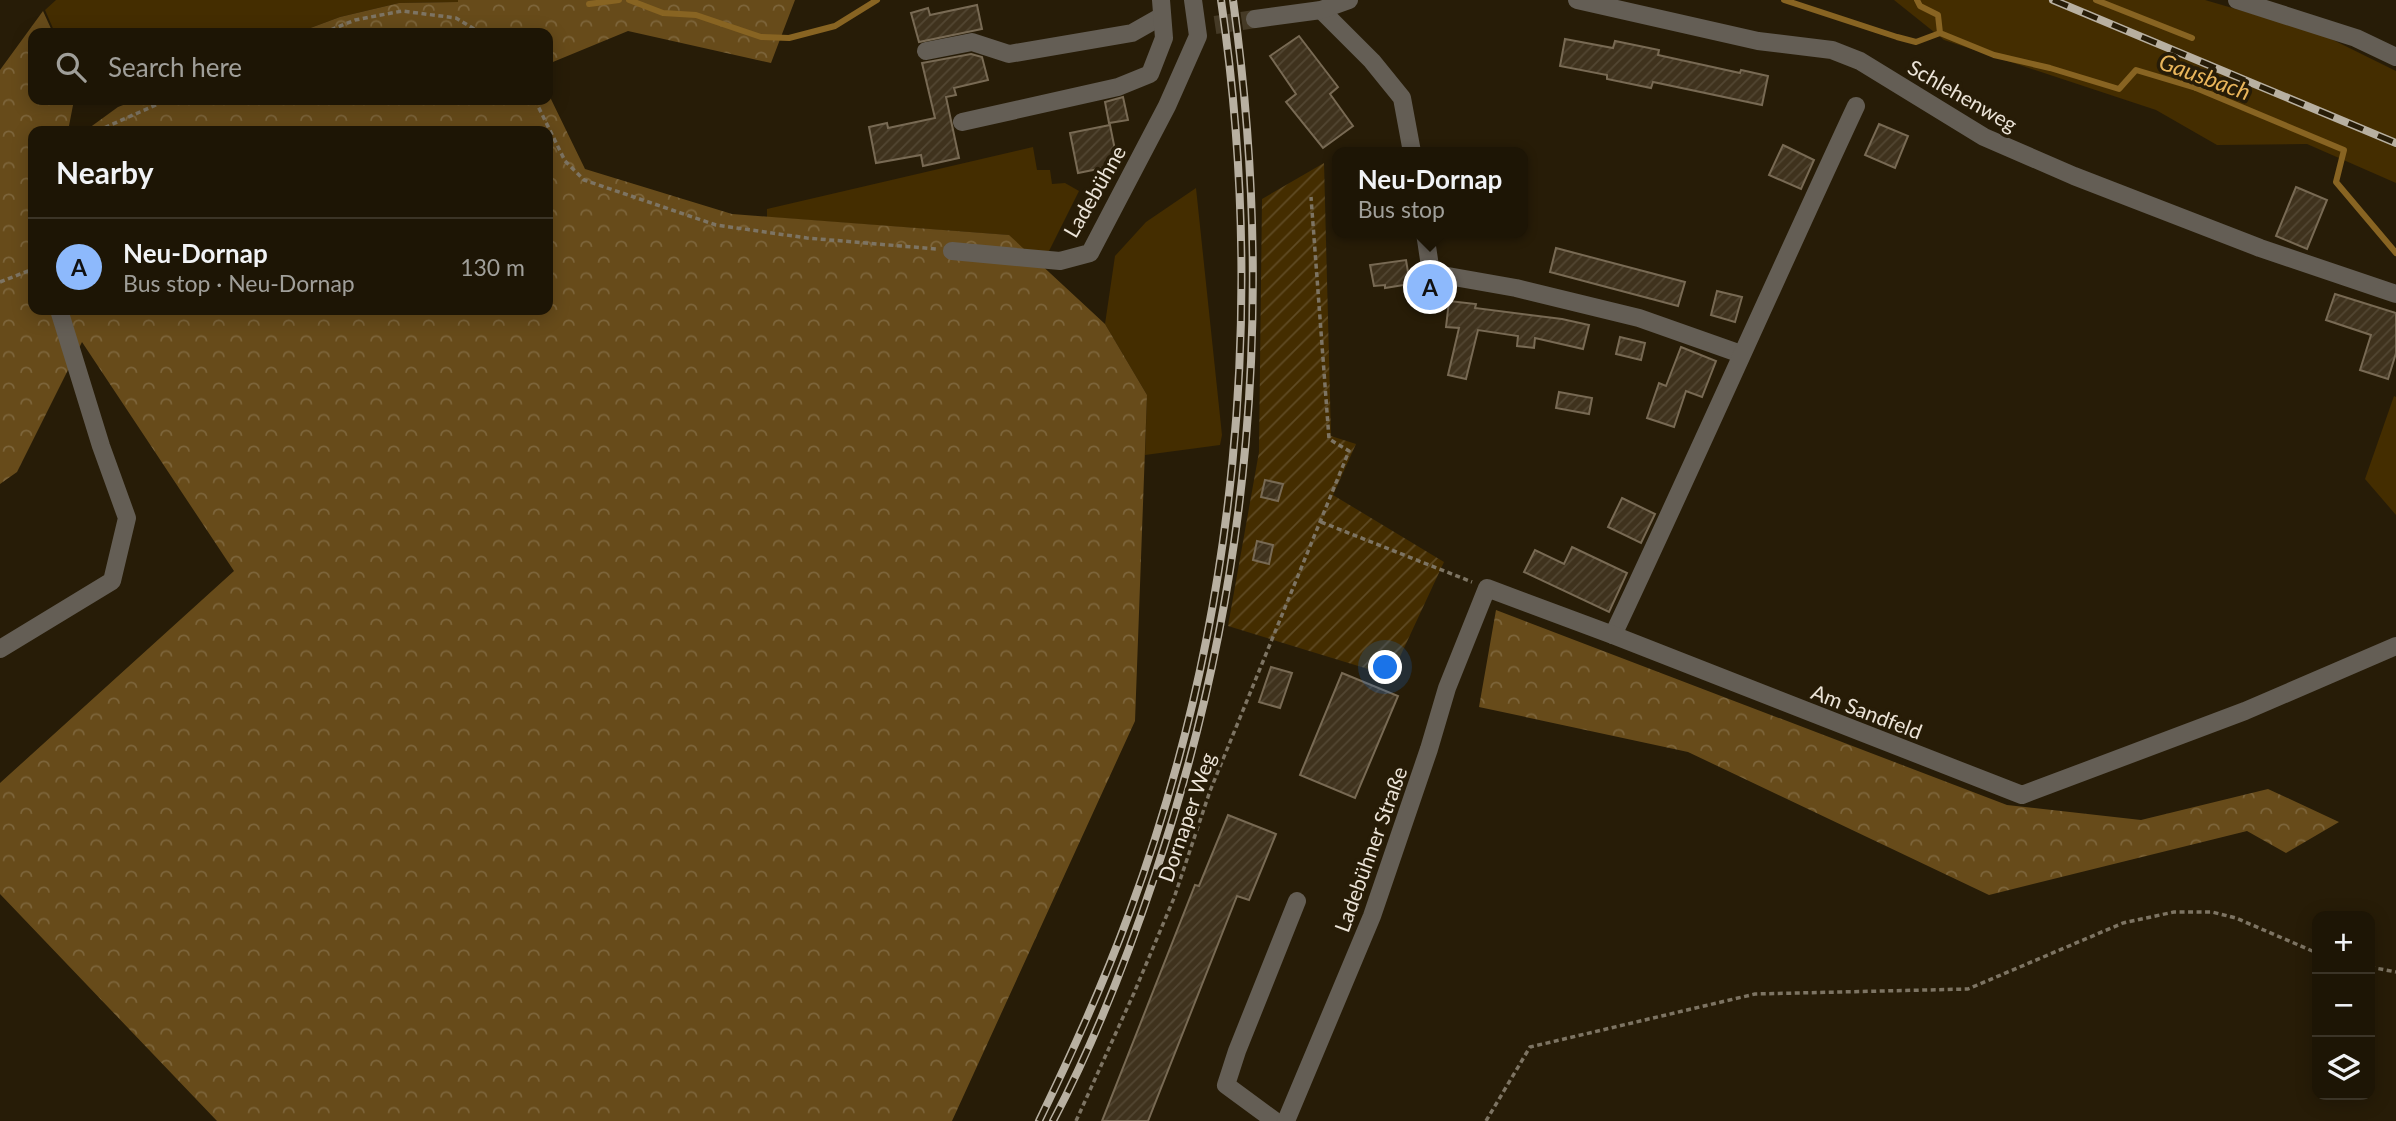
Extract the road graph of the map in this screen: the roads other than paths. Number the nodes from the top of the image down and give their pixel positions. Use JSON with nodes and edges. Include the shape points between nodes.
{"nodes":[{"id":1,"x":1193,"y":0,"type":"edge"},
{"id":2,"x":1349,"y":0,"type":"edge"},
{"id":3,"x":1577,"y":0,"type":"edge"},
{"id":4,"x":2237,"y":0,"type":"edge"},
{"id":5,"x":1162,"y":8,"type":"edge"},
{"id":6,"x":1321,"y":10,"type":"junction"},
{"id":7,"x":1255,"y":19,"type":"tunnel mouth"},
{"id":8,"x":926,"y":51,"type":"dead end"},
{"id":9,"x":2396,"y":57,"type":"edge"},
{"id":10,"x":1856,"y":106,"type":"dead end"},
{"id":11,"x":962,"y":122,"type":"dead end"},
{"id":12,"x":1411,"y":147,"type":"edge"},
{"id":13,"x":1426,"y":238,"type":"edge"},
{"id":14,"x":952,"y":250,"type":"road end"},
{"id":15,"x":2396,"y":294,"type":"edge"},
{"id":16,"x":60,"y":315,"type":"edge"},
{"id":17,"x":1741,"y":354,"type":"junction"},
{"id":18,"x":1487,"y":588,"type":"joint"},
{"id":19,"x":1613,"y":635,"type":"junction"},
{"id":20,"x":2396,"y":646,"type":"edge"},
{"id":21,"x":0,"y":649,"type":"edge"},
{"id":22,"x":1297,"y":901,"type":"dead end"},
{"id":23,"x":1275,"y":1121,"type":"edge"},
{"id":24,"x":1286,"y":1121,"type":"edge"}],
"edges":[{"from":1,"to":14,"type":"street","name":"Ladebühne","via":[[1207,27],[1198,36],[1090,253],[1060,261]]},
{"from":2,"to":6,"type":"street"},
{"from":3,"to":15,"type":"street","name":"Schlehenweg","via":[[1758,41],[1832,50],[1860,61],[1984,137],[2074,176],[2260,248]]},
{"from":4,"to":9,"type":"street","via":[[2356,38]]},
{"from":5,"to":8,"type":"street","via":[[1132,33],[1009,54],[972,43]]},
{"from":5,"to":11,"type":"street","via":[[1164,38],[1150,74],[1118,87]]},
{"from":6,"to":7,"type":"street"},
{"from":6,"to":12,"type":"street","via":[[1402,99]]},
{"from":10,"to":17,"type":"street"},
{"from":13,"to":17,"type":"street","via":[[1431,273],[1639,318]]},
{"from":16,"to":21,"type":"street","via":[[127,518],[112,581]]},
{"from":17,"to":19,"type":"street"},
{"from":18,"to":19,"type":"street","name":"Am Sandfeld"},
{"from":18,"to":24,"type":"street","name":"Ladebühner Straße","via":[[1447,688],[1372,916]]},
{"from":19,"to":20,"type":"street","name":"Am Sandfeld","via":[[2022,795],[2245,710]]},
{"from":22,"to":23,"type":"street","via":[[1227,1085]]}]}
